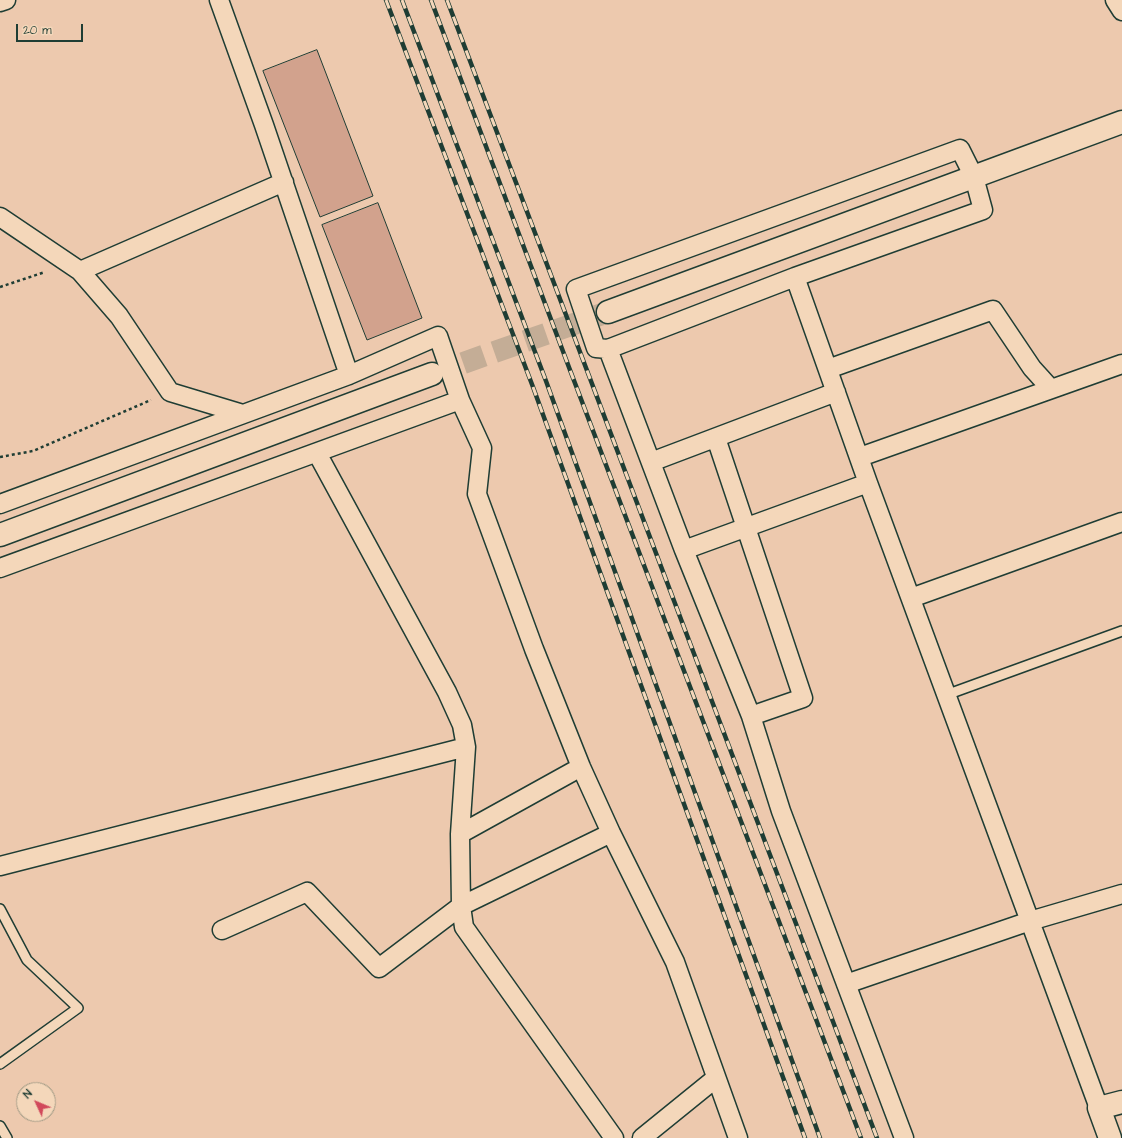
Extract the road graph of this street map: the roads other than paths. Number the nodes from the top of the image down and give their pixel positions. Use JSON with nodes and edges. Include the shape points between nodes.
{"nodes":[{"id":1,"x":6,"y":0,"type":"edge"},
{"id":2,"x":220,"y":0,"type":"edge"},
{"id":3,"x":1115,"y":0,"type":"edge"},
{"id":4,"x":0,"y":2,"type":"edge"},
{"id":5,"x":1122,"y":11,"type":"edge"},
{"id":6,"x":1122,"y":122,"type":"edge"},
{"id":7,"x":974,"y":177,"type":"junction"},
{"id":8,"x":284,"y":182,"type":"junction"},
{"id":9,"x":0,"y":217,"type":"edge"},
{"id":10,"x":75,"y":268,"type":"junction"},
{"id":11,"x":795,"y":277,"type":"junction"},
{"id":12,"x":608,"y":312,"type":"tunnel mouth"},
{"id":13,"x":608,"y":349,"type":"junction"},
{"id":14,"x":1122,"y":364,"type":"edge"},
{"id":15,"x":828,"y":369,"type":"junction"},
{"id":16,"x":432,"y":374,"type":"tunnel mouth"},
{"id":17,"x":349,"y":375,"type":"junction"},
{"id":18,"x":1051,"y":390,"type":"junction"},
{"id":19,"x":836,"y":392,"type":"junction"},
{"id":20,"x":460,"y":400,"type":"junction"},
{"id":21,"x":243,"y":414,"type":"junction"},
{"id":22,"x":716,"y":438,"type":"junction"},
{"id":23,"x":317,"y":453,"type":"junction"},
{"id":24,"x":860,"y":457,"type":"junction"},
{"id":25,"x":651,"y":462,"type":"junction"},
{"id":26,"x":868,"y":484,"type":"junction"},
{"id":27,"x":0,"y":504,"type":"edge"},
{"id":28,"x":1122,"y":522,"type":"edge"},
{"id":29,"x":746,"y":528,"type":"junction"},
{"id":30,"x":0,"y":535,"type":"edge"},
{"id":31,"x":684,"y":550,"type":"junction"},
{"id":32,"x":0,"y":568,"type":"edge"},
{"id":33,"x":912,"y":598,"type":"junction"},
{"id":34,"x":1122,"y":631,"type":"edge"},
{"id":35,"x":946,"y":695,"type":"junction"},
{"id":36,"x":751,"y":716,"type":"junction"},
{"id":37,"x":466,"y":746,"type":"junction"},
{"id":38,"x":581,"y":767,"type":"junction"},
{"id":39,"x":611,"y":833,"type":"junction"},
{"id":40,"x":460,"y":834,"type":"junction"},
{"id":41,"x":0,"y":866,"type":"edge"},
{"id":42,"x":1122,"y":894,"type":"edge"},
{"id":43,"x":461,"y":906,"type":"junction"},
{"id":44,"x":0,"y":909,"type":"edge"},
{"id":45,"x":1030,"y":921,"type":"junction"},
{"id":46,"x":222,"y":930,"type":"dead end"},
{"id":47,"x":846,"y":984,"type":"junction"},
{"id":48,"x":0,"y":1064,"type":"edge"},
{"id":49,"x":716,"y":1078,"type":"junction"},
{"id":50,"x":1122,"y":1102,"type":"edge"},
{"id":51,"x":1099,"y":1108,"type":"junction"},
{"id":52,"x":0,"y":1126,"type":"edge"},
{"id":53,"x":7,"y":1138,"type":"edge"},
{"id":54,"x":614,"y":1138,"type":"edge"},
{"id":55,"x":642,"y":1138,"type":"edge"},
{"id":56,"x":738,"y":1138,"type":"edge"},
{"id":57,"x":904,"y":1138,"type":"edge"},
{"id":58,"x":1110,"y":1138,"type":"edge"}],
"edges":[{"from":1,"to":4,"type":"street"},
{"from":2,"to":8,"type":"street"},
{"from":3,"to":5,"type":"street"},
{"from":6,"to":7,"type":"street"},
{"from":7,"to":11,"type":"street","via":[[983,210]]},
{"from":7,"to":12,"type":"street"},
{"from":7,"to":13,"type":"street","via":[[960,149],[576,289],[596,348]]},
{"from":8,"to":10,"type":"street"},
{"from":8,"to":17,"type":"street"},
{"from":9,"to":10,"type":"street"},
{"from":10,"to":21,"type":"street","via":[[119,316],[170,392]]},
{"from":11,"to":13,"type":"street"},
{"from":11,"to":15,"type":"street"},
{"from":13,"to":25,"type":"street"},
{"from":14,"to":18,"type":"street"},
{"from":15,"to":18,"type":"street","via":[[994,310],[1032,368]]},
{"from":15,"to":19,"type":"street"},
{"from":16,"to":30,"type":"street"},
{"from":17,"to":20,"type":"street","via":[[438,336]]},
{"from":17,"to":21,"type":"street"},
{"from":18,"to":24,"type":"street"},
{"from":19,"to":22,"type":"street"},
{"from":19,"to":24,"type":"street"},
{"from":20,"to":23,"type":"street"},
{"from":20,"to":38,"type":"street","via":[[482,448],[477,494]]},
{"from":21,"to":27,"type":"street"},
{"from":22,"to":25,"type":"street"},
{"from":22,"to":29,"type":"street"},
{"from":23,"to":32,"type":"street"},
{"from":23,"to":37,"type":"street","via":[[447,692],[462,725]]},
{"from":24,"to":26,"type":"street"},
{"from":25,"to":31,"type":"street"},
{"from":26,"to":29,"type":"street"},
{"from":26,"to":33,"type":"street"},
{"from":28,"to":33,"type":"street"},
{"from":29,"to":31,"type":"street"},
{"from":29,"to":36,"type":"street","via":[[803,698]]},
{"from":31,"to":36,"type":"street"},
{"from":33,"to":35,"type":"street"},
{"from":34,"to":35,"type":"lane"},
{"from":35,"to":45,"type":"street"},
{"from":36,"to":47,"type":"street","via":[[781,811]]},
{"from":37,"to":40,"type":"street"},
{"from":37,"to":41,"type":"street"},
{"from":38,"to":39,"type":"street"},
{"from":38,"to":40,"type":"street"},
{"from":39,"to":43,"type":"street"},
{"from":39,"to":49,"type":"street","via":[[675,962]]},
{"from":40,"to":43,"type":"street"},
{"from":42,"to":45,"type":"street"},
{"from":43,"to":46,"type":"street","via":[[379,968],[306,892]]},
{"from":43,"to":54,"type":"street","via":[[464,927]]},
{"from":44,"to":48,"type":"lane","via":[[27,960],[78,1008]]},
{"from":45,"to":47,"type":"street"},
{"from":45,"to":51,"type":"street"},
{"from":47,"to":57,"type":"street"},
{"from":49,"to":55,"type":"street"},
{"from":49,"to":56,"type":"street"},
{"from":50,"to":51,"type":"street"},
{"from":51,"to":58,"type":"street"},
{"from":52,"to":53,"type":"lane"}]}
